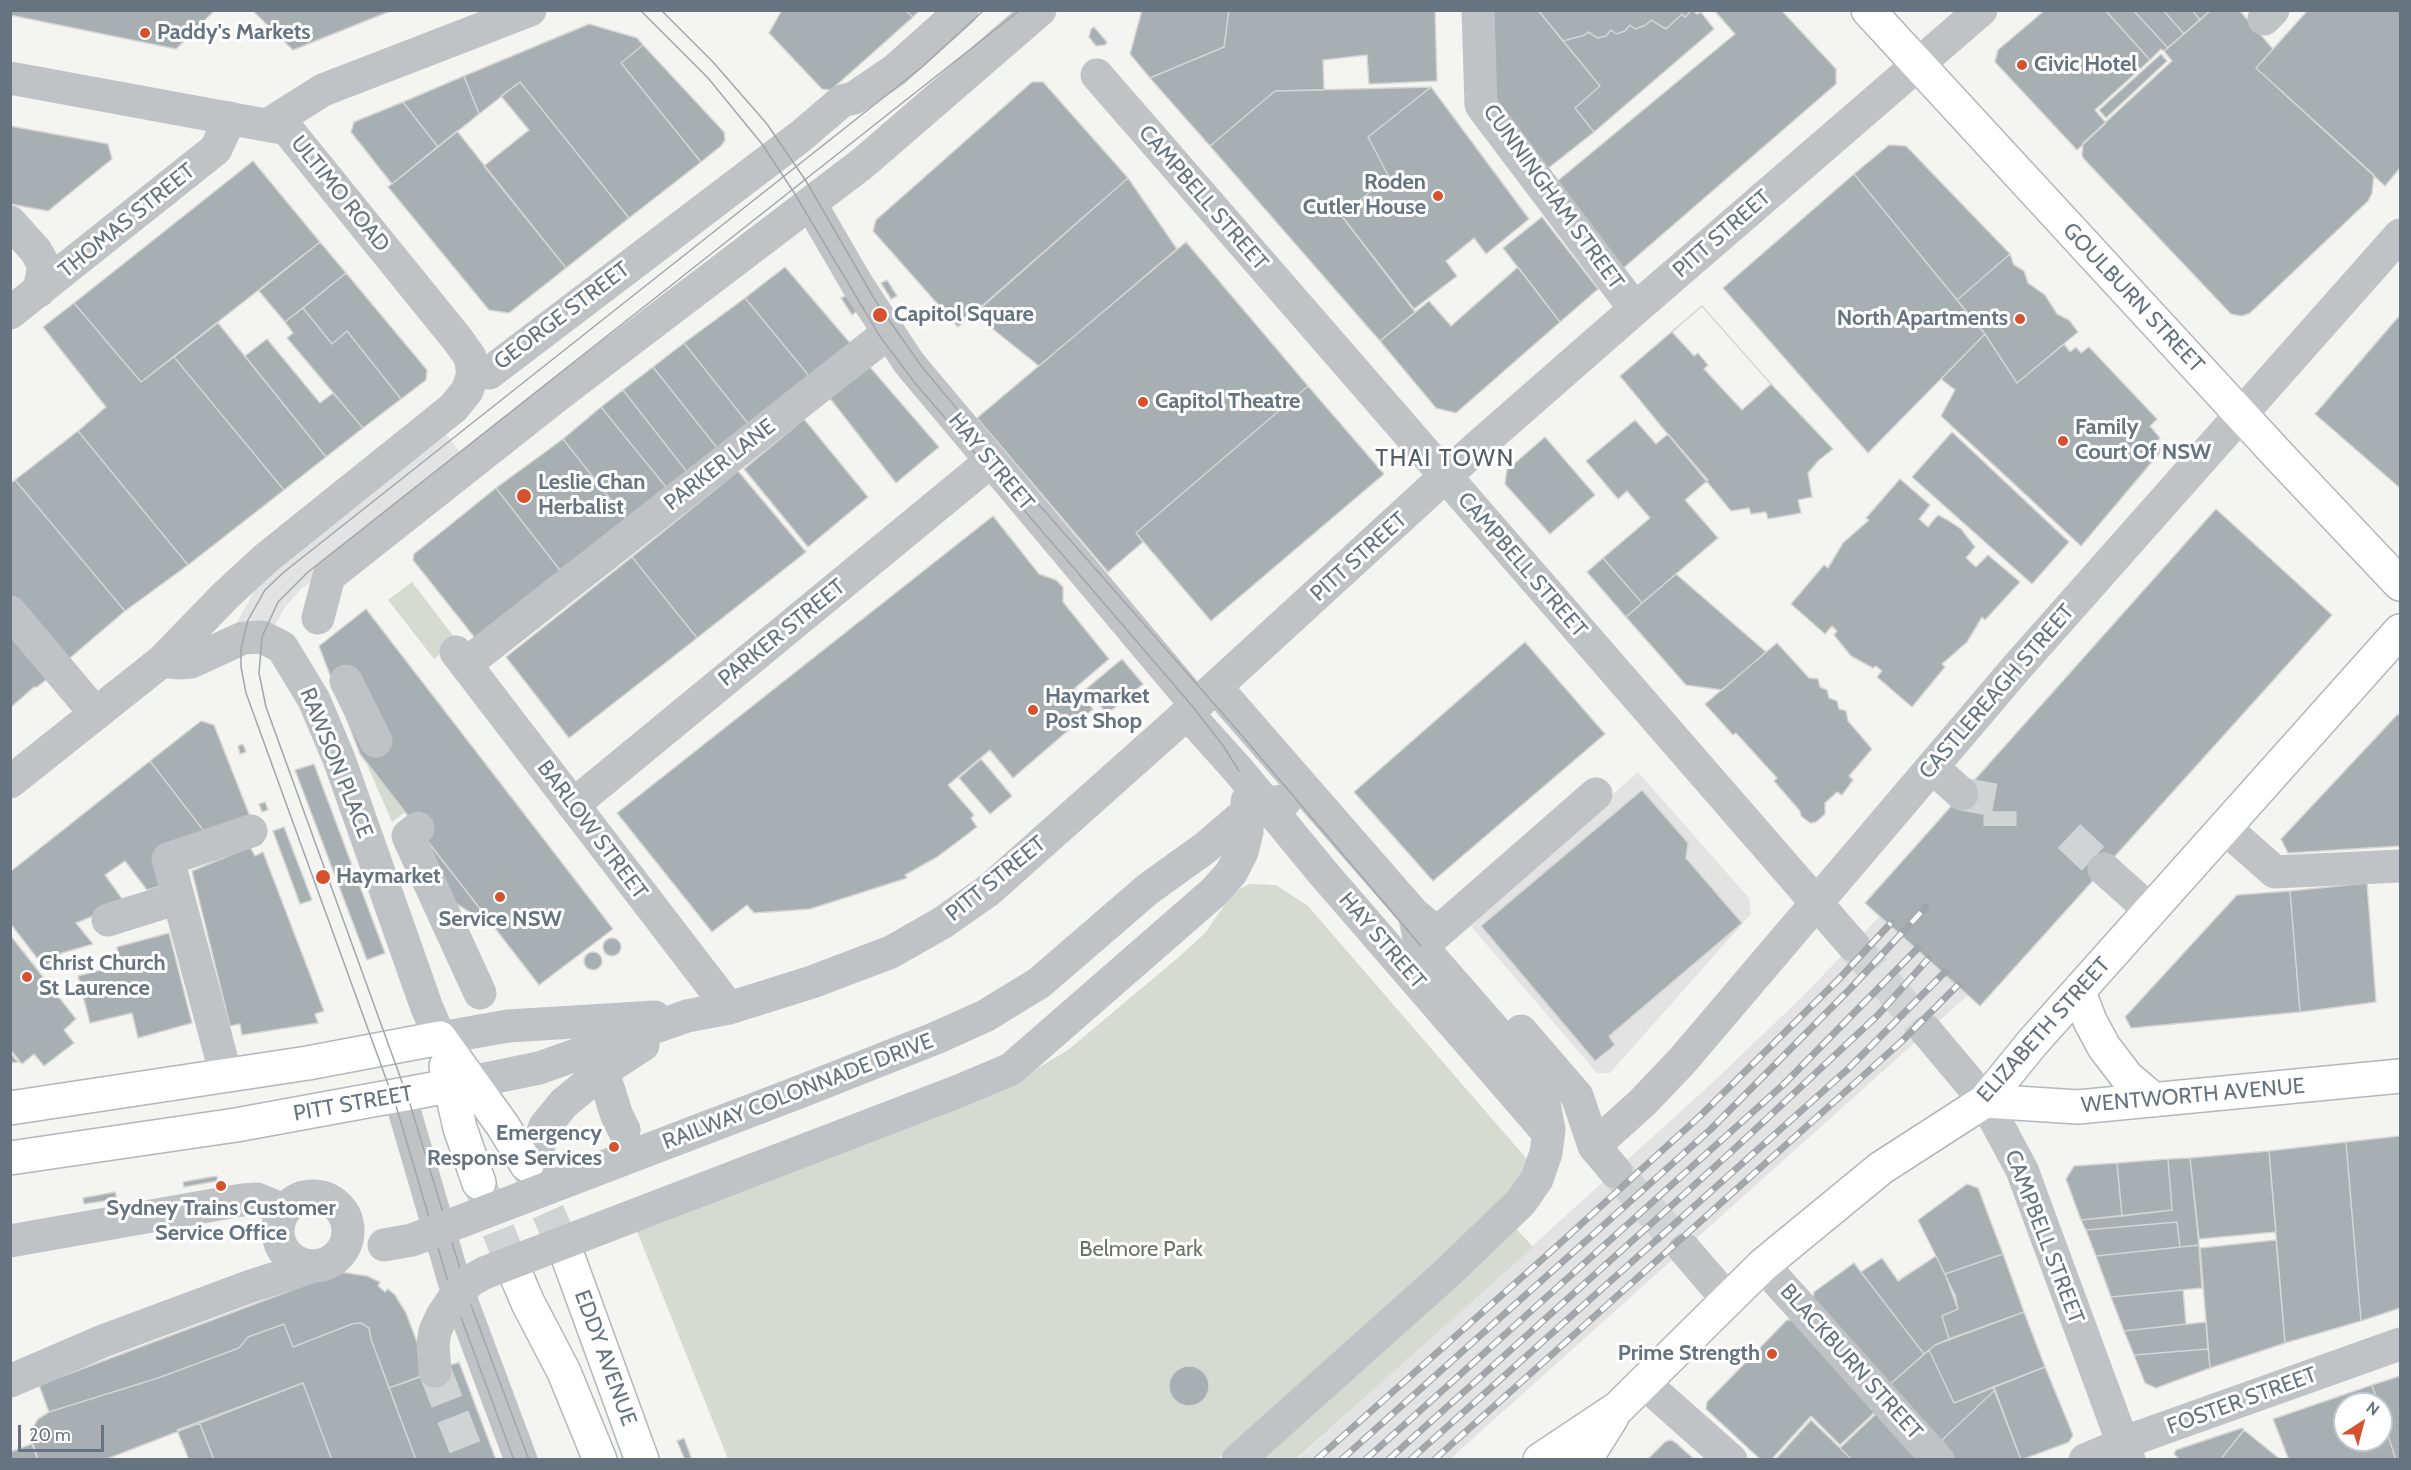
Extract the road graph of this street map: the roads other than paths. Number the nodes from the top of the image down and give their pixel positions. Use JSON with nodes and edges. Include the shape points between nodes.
{"nodes":[{"id":1,"x":530,"y":10,"type":"edge"},
{"id":2,"x":962,"y":10,"type":"edge"},
{"id":3,"x":1040,"y":10,"type":"edge"},
{"id":4,"x":1478,"y":10,"type":"edge"},
{"id":5,"x":1868,"y":10,"type":"edge"},
{"id":6,"x":1981,"y":10,"type":"edge"},
{"id":7,"x":1918,"y":64,"type":"junction"},
{"id":8,"x":1097,"y":75,"type":"dead end"},
{"id":9,"x":10,"y":78,"type":"edge"},
{"id":10,"x":230,"y":118,"type":"junction"},
{"id":11,"x":269,"y":124,"type":"junction"},
{"id":12,"x":810,"y":203,"type":"junction"},
{"id":13,"x":10,"y":222,"type":"edge"},
{"id":14,"x":2400,"y":235,"type":"edge"},
{"id":15,"x":39,"y":291,"type":"junction"},
{"id":16,"x":1635,"y":309,"type":"junction"},
{"id":17,"x":10,"y":313,"type":"edge"},
{"id":18,"x":888,"y":333,"type":"junction"},
{"id":19,"x":472,"y":370,"type":"junction"},
{"id":20,"x":2240,"y":414,"type":"junction"},
{"id":21,"x":991,"y":461,"type":"junction"},
{"id":22,"x":1446,"y":478,"type":"junction"},
{"id":23,"x":2400,"y":584,"type":"edge"},
{"id":24,"x":10,"y":612,"type":"edge"},
{"id":25,"x":318,"y":618,"type":"dead end"},
{"id":26,"x":2400,"y":631,"type":"edge"},
{"id":27,"x":461,"y":658,"type":"joint"},
{"id":28,"x":162,"y":661,"type":"junction"},
{"id":29,"x":346,"y":681,"type":"dead end"},
{"id":30,"x":1200,"y":702,"type":"junction"},
{"id":31,"x":96,"y":714,"type":"junction"},
{"id":32,"x":376,"y":741,"type":"dead end"},
{"id":33,"x":1932,"y":767,"type":"junction"},
{"id":34,"x":10,"y":782,"type":"edge"},
{"id":35,"x":1596,"y":794,"type":"dead end"},
{"id":36,"x":1962,"y":794,"type":"tunnel mouth"},
{"id":37,"x":573,"y":805,"type":"junction"},
{"id":38,"x":1257,"y":807,"type":"junction"},
{"id":39,"x":1327,"y":814,"type":"junction"},
{"id":40,"x":418,"y":828,"type":"dead end"},
{"id":41,"x":2225,"y":828,"type":"junction"},
{"id":42,"x":251,"y":831,"type":"dead end"},
{"id":43,"x":1244,"y":845,"type":"junction"},
{"id":44,"x":1205,"y":848,"type":"junction"},
{"id":45,"x":2400,"y":866,"type":"edge"},
{"id":46,"x":2104,"y":869,"type":"tunnel mouth"},
{"id":47,"x":1323,"y":873,"type":"junction"},
{"id":48,"x":178,"y":898,"type":"junction"},
{"id":49,"x":1817,"y":903,"type":"junction"},
{"id":50,"x":2151,"y":911,"type":"junction"},
{"id":51,"x":108,"y":920,"type":"dead end"},
{"id":52,"x":1425,"y":923,"type":"junction"},
{"id":53,"x":1852,"y":945,"type":"tunnel mouth"},
{"id":54,"x":2079,"y":992,"type":"junction"},
{"id":55,"x":480,"y":993,"type":"dead end"},
{"id":56,"x":729,"y":1008,"type":"junction"},
{"id":57,"x":687,"y":1016,"type":"junction"},
{"id":58,"x":1927,"y":1032,"type":"tunnel mouth"},
{"id":59,"x":440,"y":1038,"type":"junction"},
{"id":60,"x":595,"y":1046,"type":"junction"},
{"id":61,"x":226,"y":1075,"type":"junction"},
{"id":62,"x":2400,"y":1076,"type":"edge"},
{"id":63,"x":461,"y":1084,"type":"junction"},
{"id":64,"x":400,"y":1096,"type":"junction"},
{"id":65,"x":2154,"y":1100,"type":"junction"},
{"id":66,"x":1985,"y":1101,"type":"junction"},
{"id":67,"x":10,"y":1108,"type":"edge"},
{"id":68,"x":624,"y":1130,"type":"dead end"},
{"id":69,"x":1549,"y":1130,"type":"junction"},
{"id":70,"x":1594,"y":1146,"type":"junction"},
{"id":71,"x":10,"y":1158,"type":"edge"},
{"id":72,"x":533,"y":1163,"type":"joint"},
{"id":73,"x":1616,"y":1172,"type":"tunnel mouth"},
{"id":74,"x":479,"y":1183,"type":"tunnel mouth"},
{"id":75,"x":284,"y":1210,"type":"junction"},
{"id":76,"x":347,"y":1243,"type":"junction"},
{"id":77,"x":17,"y":1246,"type":"edge"},
{"id":78,"x":1684,"y":1250,"type":"tunnel mouth"},
{"id":79,"x":568,"y":1257,"type":"tunnel mouth"},
{"id":80,"x":1763,"y":1265,"type":"junction"},
{"id":81,"x":314,"y":1266,"type":"junction"},
{"id":82,"x":516,"y":1275,"type":"tunnel mouth"},
{"id":83,"x":1728,"y":1300,"type":"junction"},
{"id":84,"x":2400,"y":1344,"type":"edge"},
{"id":85,"x":10,"y":1353,"type":"edge"},
{"id":86,"x":48,"y":1364,"type":"junction"},
{"id":87,"x":435,"y":1371,"type":"tunnel mouth"},
{"id":88,"x":10,"y":1381,"type":"edge"},
{"id":89,"x":1643,"y":1382,"type":"junction"},
{"id":90,"x":1618,"y":1408,"type":"junction"},
{"id":91,"x":2125,"y":1452,"type":"edge"},
{"id":92,"x":522,"y":1460,"type":"edge"},
{"id":93,"x":600,"y":1460,"type":"edge"},
{"id":94,"x":642,"y":1460,"type":"edge"},
{"id":95,"x":1238,"y":1460,"type":"edge"},
{"id":96,"x":1540,"y":1460,"type":"edge"},
{"id":97,"x":1585,"y":1460,"type":"edge"},
{"id":98,"x":1731,"y":1460,"type":"edge"},
{"id":99,"x":1938,"y":1460,"type":"edge"},
{"id":100,"x":2085,"y":1460,"type":"edge"}],
"edges":[{"from":1,"to":11,"type":"street","via":[[323,90]]},
{"from":2,"to":19,"type":"street","name":"GEORGE STREET","via":[[895,70],[854,98],[842,101],[489,373]]},
{"from":3,"to":12,"type":"street","via":[[863,163]]},
{"from":4,"to":16,"type":"street","name":"CUNNINGHAM STREET","via":[[1481,105]]},
{"from":5,"to":7,"type":"main road","name":"GOULBURN STREET"},
{"from":6,"to":7,"type":"street","name":"PITT STREET"},
{"from":7,"to":16,"type":"street","name":"PITT STREET"},
{"from":7,"to":20,"type":"main road","name":"GOULBURN STREET"},
{"from":8,"to":22,"type":"street","name":"CAMPBELL STREET"},
{"from":9,"to":10,"type":"street","name":"ULTIMO ROAD"},
{"from":10,"to":11,"type":"street","name":"ULTIMO ROAD"},
{"from":10,"to":15,"type":"street","name":"THOMAS STREET","via":[[216,149]]},
{"from":11,"to":19,"type":"street","name":"ULTIMO ROAD","via":[[290,132],[458,340],[470,357]]},
{"from":12,"to":18,"type":"street","name":"HAY STREET"},
{"from":12,"to":25,"type":"street","via":[[329,576]]},
{"from":13,"to":15,"type":"street","via":[[42,262]]},
{"from":14,"to":20,"type":"street","name":"CASTLEREAGH STREET"},
{"from":15,"to":17,"type":"street","name":"THOMAS STREET"},
{"from":16,"to":22,"type":"street","name":"PITT STREET"},
{"from":18,"to":21,"type":"street","name":"HAY STREET","via":[[935,397]]},
{"from":18,"to":27,"type":"street","name":"PARKER LANE"},
{"from":19,"to":28,"type":"street","name":"GEORGE STREET","via":[[467,391],[458,404],[265,559]]},
{"from":20,"to":23,"type":"main road","name":"GOULBURN STREET"},
{"from":20,"to":33,"type":"street","name":"CASTLEREAGH STREET"},
{"from":21,"to":30,"type":"street","name":"HAY STREET"},
{"from":21,"to":37,"type":"street","name":"PARKER STREET"},
{"from":22,"to":30,"type":"street","name":"PITT STREET"},
{"from":22,"to":49,"type":"street","name":"CAMPBELL STREET"},
{"from":24,"to":31,"type":"street"},
{"from":26,"to":41,"type":"main road","name":"ELIZABETH STREET"},
{"from":27,"to":37,"type":"street","name":"BARLOW STREET"},
{"from":28,"to":31,"type":"street","name":"GEORGE STREET"},
{"from":28,"to":59,"type":"street","name":"RAWSON PLACE","via":[[191,662],[243,638],[262,637],[282,647],[314,700],[339,759]]},
{"from":29,"to":32,"type":"street"},
{"from":30,"to":38,"type":"street","name":"HAY STREET"},
{"from":30,"to":39,"type":"street","name":"HAY STREET"},
{"from":30,"to":56,"type":"street","name":"PITT STREET","via":[[989,890],[942,923],[891,952]]},
{"from":31,"to":34,"type":"street","name":"GEORGE STREET"},
{"from":33,"to":36,"type":"street"},
{"from":33,"to":49,"type":"street","name":"CASTLEREAGH STREET"},
{"from":35,"to":52,"type":"street"},
{"from":37,"to":56,"type":"street","name":"BARLOW STREET"},
{"from":38,"to":39,"type":"street","via":[[1281,801]]},
{"from":38,"to":43,"type":"street"},
{"from":38,"to":44,"type":"street","name":"RAILWAY COLONNADE DRIVE"},
{"from":38,"to":47,"type":"street","name":"HAY STREET"},
{"from":39,"to":52,"type":"street","name":"HAY STREET"},
{"from":40,"to":55,"type":"street","via":[[408,836]]},
{"from":41,"to":45,"type":"street","via":[[2275,872]]},
{"from":41,"to":50,"type":"main road","name":"ELIZABETH STREET"},
{"from":42,"to":48,"type":"street","via":[[168,859]]},
{"from":43,"to":44,"type":"street"},
{"from":43,"to":47,"type":"street","via":[[1278,848]]},
{"from":43,"to":87,"type":"street","bridge":true,"via":[[1231,873],[1214,892],[1011,1069],[484,1273],[453,1298],[442,1316],[433,1345]]},
{"from":44,"to":76,"type":"street","name":"RAILWAY COLONNADE DRIVE","bridge":true,"via":[[1148,890],[1039,983],[985,1016],[802,1091],[412,1240],[384,1245]]},
{"from":46,"to":50,"type":"street"},
{"from":47,"to":69,"type":"street","name":"HAY STREET","via":[[1542,1127]]},
{"from":48,"to":51,"type":"street"},
{"from":48,"to":61,"type":"street"},
{"from":49,"to":53,"type":"street","name":"CAMPBELL STREET"},
{"from":49,"to":70,"type":"street","name":"CASTLEREAGH STREET","via":[[1683,1061]]},
{"from":50,"to":54,"type":"main road","name":"ELIZABETH STREET"},
{"from":52,"to":69,"type":"street","via":[[1421,946],[1519,1058],[1545,1107]]},
{"from":52,"to":70,"type":"street","name":"HAY STREET","via":[[1577,1096]]},
{"from":54,"to":65,"type":"main road","via":[[2104,1047],[2127,1077]]},
{"from":54,"to":66,"type":"main road","name":"ELIZABETH STREET"},
{"from":56,"to":57,"type":"street","name":"PITT STREET"},
{"from":57,"to":60,"type":"street","name":"PITT STREET"},
{"from":57,"to":60,"type":"street"},
{"from":58,"to":66,"type":"street","name":"CAMPBELL STREET"},
{"from":59,"to":60,"type":"street","name":"PITT STREET","via":[[508,1026]]},
{"from":59,"to":61,"type":"main road","name":"PITT STREET"},
{"from":59,"to":63,"type":"main road"},
{"from":60,"to":63,"type":"street","name":"PITT STREET","via":[[539,1068]]},
{"from":60,"to":68,"type":"street"},
{"from":60,"to":72,"type":"street","via":[[564,1103],[545,1126]]},
{"from":61,"to":67,"type":"main road","name":"PITT STREET"},
{"from":62,"to":65,"type":"main road","name":"WENTWORTH AVENUE"},
{"from":63,"to":64,"type":"main road","name":"PITT STREET"},
{"from":63,"to":72,"type":"main road"},
{"from":63,"to":74,"type":"main road","via":[[460,1128]]},
{"from":64,"to":71,"type":"main road","name":"PITT STREET","via":[[199,1131]]},
{"from":64,"to":92,"type":"street","via":[[454,1281]]},
{"from":65,"to":66,"type":"main road","name":"WENTWORTH AVENUE","via":[[2078,1107]]},
{"from":66,"to":80,"type":"main road","name":"ELIZABETH STREET","via":[[1881,1168]]},
{"from":66,"to":91,"type":"street","name":"CAMPBELL STREET","via":[[2022,1170]]},
{"from":69,"to":70,"type":"street","name":"HAY STREET"},
{"from":69,"to":95,"type":"street","via":[[1537,1179],[1521,1203]]},
{"from":70,"to":73,"type":"street","name":"HAY STREET"},
{"from":75,"to":76,"type":"street","via":[[303,1197],[327,1199],[344,1215]]},
{"from":75,"to":77,"type":"street","via":[[257,1199],[242,1200]]},
{"from":75,"to":81,"type":"street","via":[[277,1232],[285,1253],[293,1261]]},
{"from":76,"to":81,"type":"street","via":[[332,1261]]},
{"from":78,"to":83,"type":"street"},
{"from":79,"to":94,"type":"main road","name":"EDDY AVENUE"},
{"from":80,"to":83,"type":"main road","name":"ELIZABETH STREET"},
{"from":80,"to":99,"type":"street","name":"BLACKBURN STREET"},
{"from":81,"to":86,"type":"street"},
{"from":82,"to":93,"type":"main road","name":"EDDY AVENUE","via":[[564,1372]]},
{"from":83,"to":89,"type":"main road","name":"ELIZABETH STREET"},
{"from":84,"to":91,"type":"street","name":"FOSTER STREET"},
{"from":85,"to":86,"type":"street","via":[[32,1365]]},
{"from":86,"to":88,"type":"street"},
{"from":89,"to":90,"type":"main road","name":"ELIZABETH STREET"},
{"from":89,"to":98,"type":"street"},
{"from":90,"to":96,"type":"main road","name":"ELIZABETH STREET"},
{"from":90,"to":97,"type":"main road","name":"ELIZABETH STREET"},
{"from":91,"to":100,"type":"street","name":"FOSTER STREET"}]}
